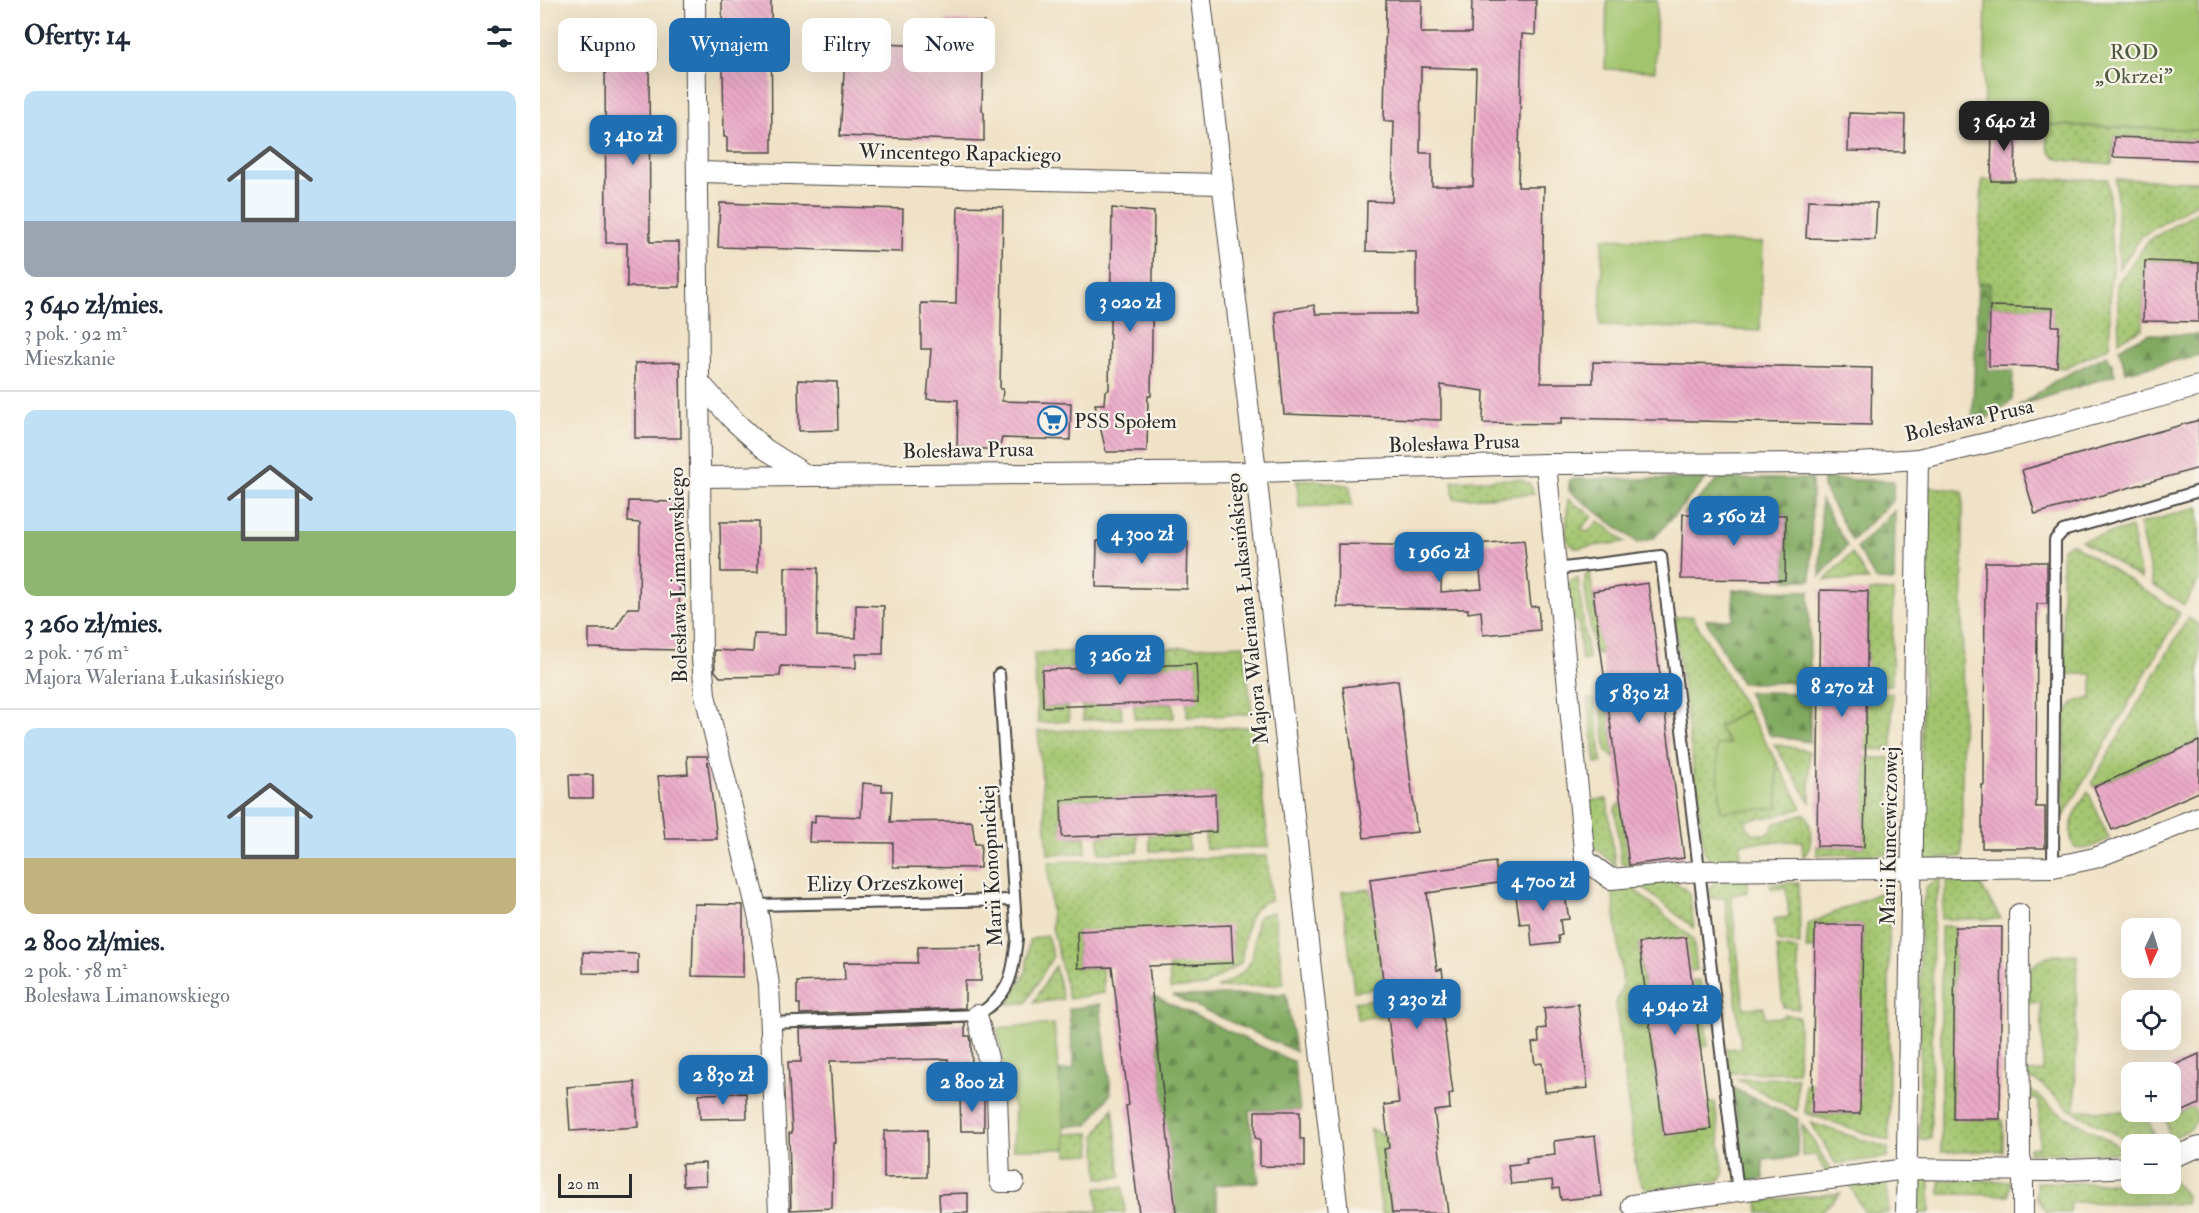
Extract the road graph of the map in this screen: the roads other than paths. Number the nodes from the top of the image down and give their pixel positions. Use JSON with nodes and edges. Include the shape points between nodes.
{"nodes":[{"id":1,"x":695,"y":0,"type":"edge"},
{"id":2,"x":1201,"y":0,"type":"edge"},
{"id":3,"x":697,"y":172,"type":"junction"},
{"id":4,"x":1222,"y":184,"type":"junction"},
{"id":5,"x":700,"y":383,"type":"junction"},
{"id":6,"x":2199,"y":386,"type":"edge"},
{"id":7,"x":1918,"y":459,"type":"junction"},
{"id":8,"x":1546,"y":464,"type":"junction"},
{"id":9,"x":1256,"y":472,"type":"junction"},
{"id":10,"x":808,"y":476,"type":"junction"},
{"id":11,"x":701,"y":477,"type":"junction"},
{"id":12,"x":2199,"y":491,"type":"edge"},
{"id":13,"x":1556,"y":569,"type":"junction"},
{"id":14,"x":999,"y":674,"type":"dead end"},
{"id":15,"x":2199,"y":817,"type":"edge"},
{"id":16,"x":2053,"y":867,"type":"junction"},
{"id":17,"x":1913,"y":868,"type":"junction"},
{"id":18,"x":1700,"y":870,"type":"junction"},
{"id":19,"x":1014,"y":900,"type":"junction"},
{"id":20,"x":756,"y":905,"type":"junction"},
{"id":21,"x":2019,"y":914,"type":"dead end"},
{"id":22,"x":977,"y":1015,"type":"junction"},
{"id":23,"x":771,"y":1023,"type":"junction"},
{"id":24,"x":2199,"y":1147,"type":"edge"},
{"id":25,"x":2181,"y":1154,"type":"edge"},
{"id":26,"x":2121,"y":1167,"type":"edge"},
{"id":27,"x":1906,"y":1169,"type":"junction"},
{"id":28,"x":2023,"y":1171,"type":"junction"},
{"id":29,"x":1014,"y":1182,"type":"dead end"},
{"id":30,"x":1738,"y":1192,"type":"junction"},
{"id":31,"x":1632,"y":1205,"type":"dead end"},
{"id":32,"x":779,"y":1213,"type":"edge"},
{"id":33,"x":1338,"y":1213,"type":"edge"},
{"id":34,"x":1906,"y":1213,"type":"edge"},
{"id":35,"x":2023,"y":1213,"type":"edge"}],
"edges":[{"from":1,"to":3,"type":"street","name":"Bolesława Limanowskiego"},
{"from":2,"to":4,"type":"street","name":"Majora Waleriana Łukasińskiego"},
{"from":3,"to":4,"type":"street","name":"Wincentego Rapackiego"},
{"from":3,"to":5,"type":"street","name":"Bolesława Limanowskiego"},
{"from":4,"to":9,"type":"street","name":"Majora Waleriana Łukasińskiego"},
{"from":5,"to":10,"type":"street","via":[[765,449]]},
{"from":5,"to":11,"type":"street","name":"Bolesława Limanowskiego"},
{"from":6,"to":7,"type":"street","name":"Bolesława Prusa"},
{"from":7,"to":8,"type":"street","name":"Bolesława Prusa","via":[[1858,463]]},
{"from":7,"to":17,"type":"street","name":"Marii Kuncewiczowej"},
{"from":8,"to":9,"type":"street","name":"Bolesława Prusa"},
{"from":8,"to":13,"type":"street"},
{"from":9,"to":10,"type":"street","name":"Bolesława Prusa"},
{"from":9,"to":33,"type":"street","name":"Majora Waleriana Łukasińskiego"},
{"from":10,"to":11,"type":"street","name":"Bolesława Prusa"},
{"from":11,"to":20,"type":"street","name":"Bolesława Limanowskiego","via":[[705,695]]},
{"from":12,"to":16,"type":"lane","via":[[2063,531],[2055,540]]},
{"from":13,"to":18,"type":"street","via":[[1585,860],[1611,879]]},
{"from":13,"to":18,"type":"lane","via":[[1661,556]]},
{"from":14,"to":19,"type":"lane","name":"Marii Konopnickiej"},
{"from":15,"to":16,"type":"street","via":[[2095,858]]},
{"from":16,"to":17,"type":"street"},
{"from":17,"to":18,"type":"street"},
{"from":17,"to":27,"type":"street","name":"Marii Kuncewiczowej"},
{"from":18,"to":30,"type":"lane"},
{"from":19,"to":20,"type":"lane","name":"Elizy Orzeszkowej"},
{"from":19,"to":22,"type":"lane","name":"Marii Konopnickiej","via":[[1017,939],[1007,987],[994,1005]]},
{"from":20,"to":23,"type":"street","name":"Bolesława Limanowskiego"},
{"from":21,"to":28,"type":"street"},
{"from":22,"to":23,"type":"lane"},
{"from":22,"to":29,"type":"street","via":[[997,1094],[1000,1182]]},
{"from":23,"to":32,"type":"street","name":"Bolesława Limanowskiego"},
{"from":24,"to":25,"type":"street"},
{"from":26,"to":28,"type":"street"},
{"from":27,"to":28,"type":"street"},
{"from":27,"to":30,"type":"street"},
{"from":27,"to":34,"type":"street","name":"Marii Kuncewiczowej"},
{"from":28,"to":35,"type":"street"},
{"from":30,"to":31,"type":"street"}]}
